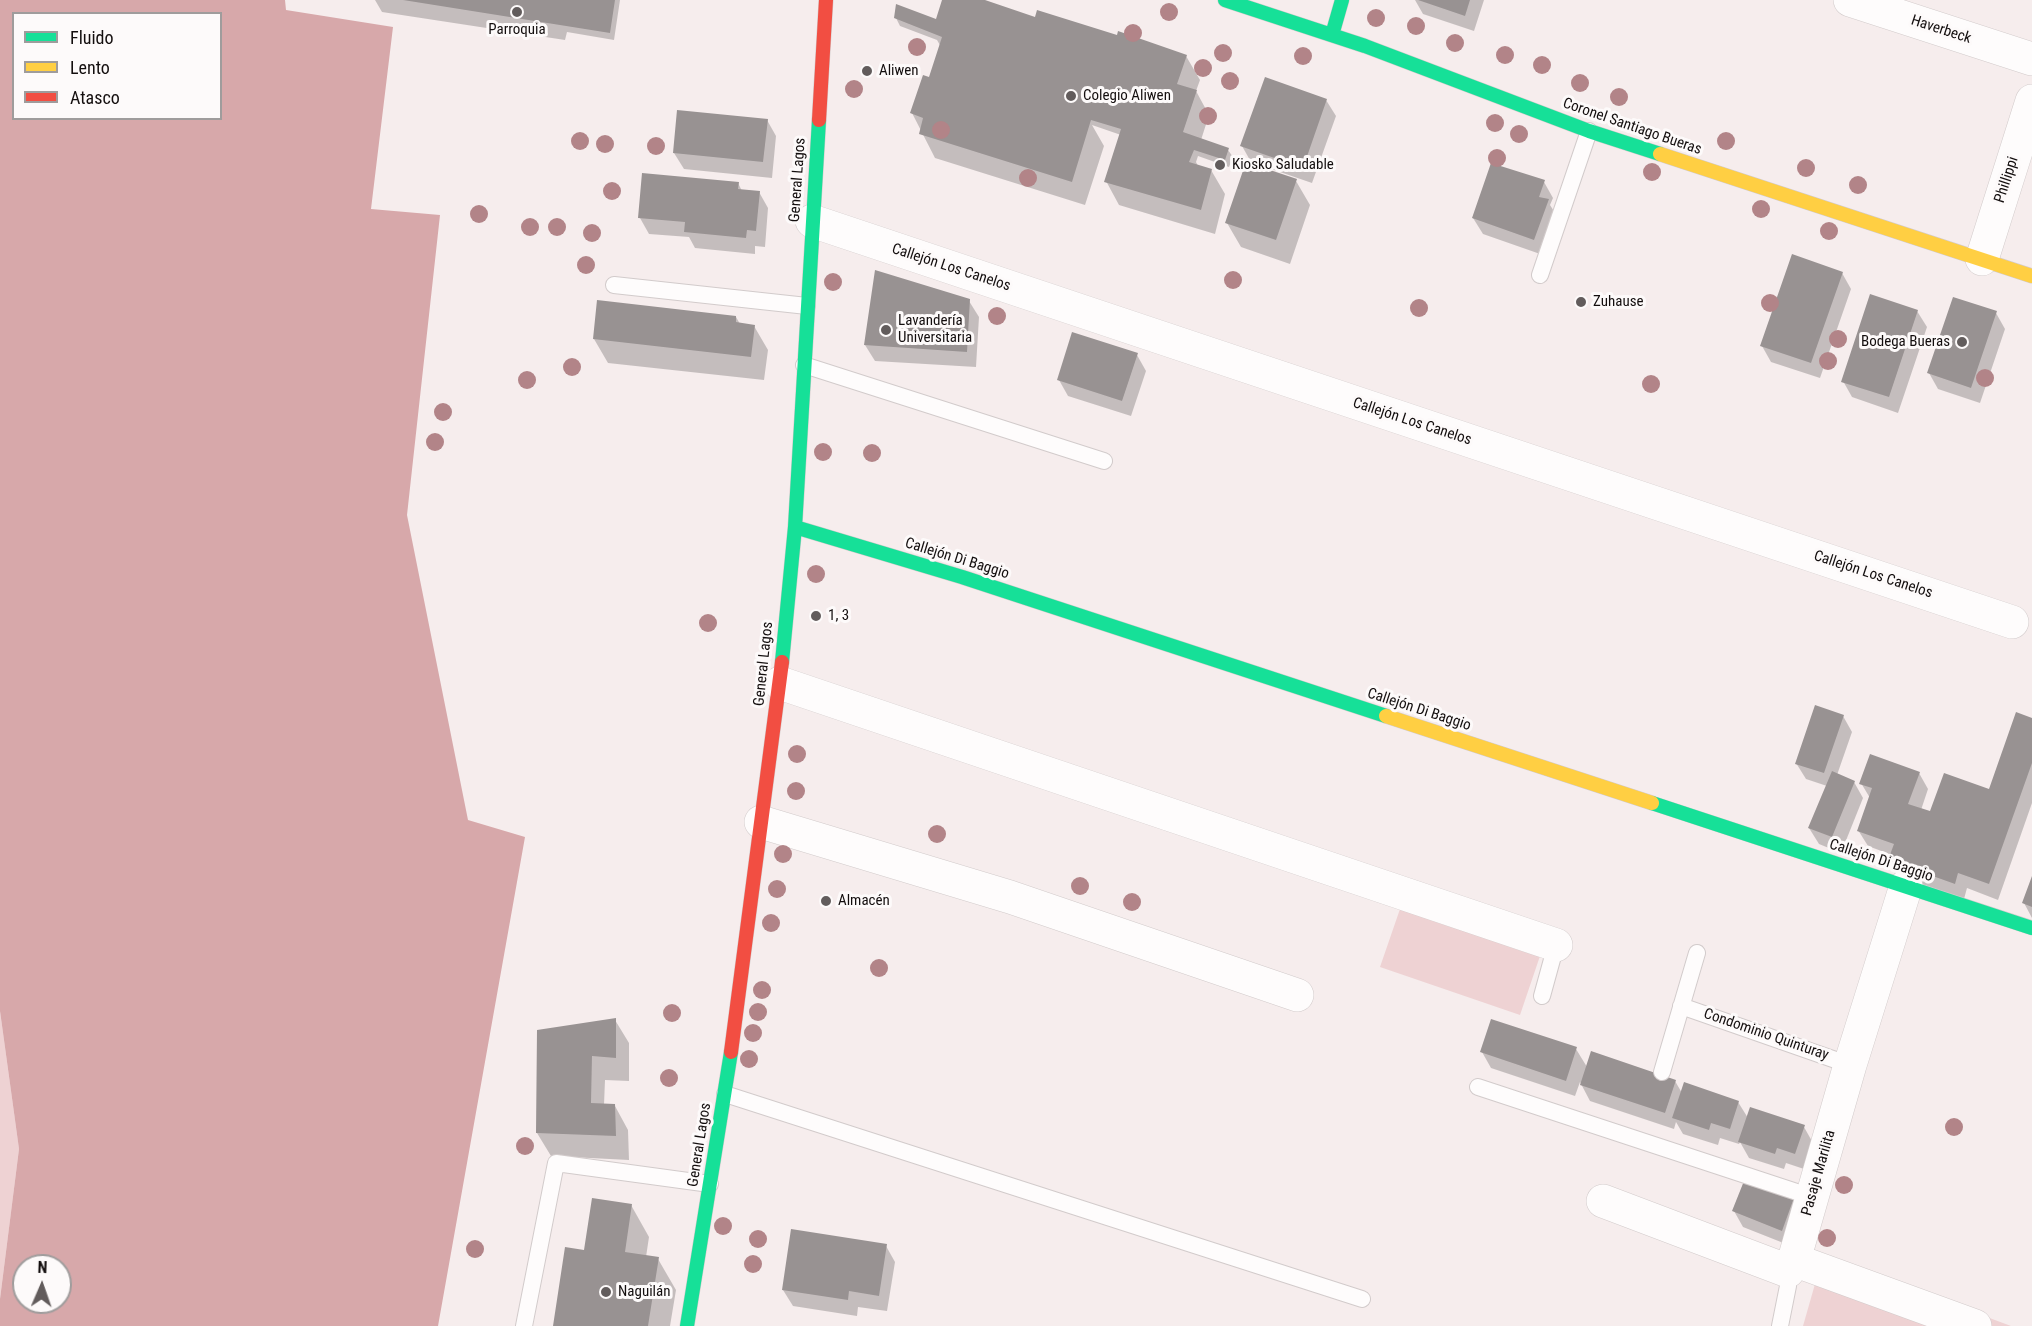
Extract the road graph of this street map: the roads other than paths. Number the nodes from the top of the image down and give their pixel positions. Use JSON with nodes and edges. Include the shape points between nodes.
{"nodes":[{"id":1,"x":1225,"y":0,"type":"edge"},
{"id":2,"x":1342,"y":0,"type":"edge"},
{"id":3,"x":1850,"y":0,"type":"edge"},
{"id":4,"x":826,"y":1,"type":"edge"},
{"id":5,"x":1332,"y":35,"type":"junction"},
{"id":6,"x":2032,"y":59,"type":"edge"},
{"id":7,"x":2032,"y":101,"type":"edge"},
{"id":8,"x":1589,"y":131,"type":"junction"},
{"id":9,"x":812,"y":221,"type":"junction"},
{"id":10,"x":1982,"y":259,"type":"junction"},
{"id":11,"x":1540,"y":275,"type":"dead end"},
{"id":12,"x":2032,"y":276,"type":"edge"},
{"id":13,"x":614,"y":285,"type":"dead end"},
{"id":14,"x":807,"y":306,"type":"junction"},
{"id":15,"x":804,"y":365,"type":"junction"},
{"id":16,"x":1104,"y":461,"type":"dead end"},
{"id":17,"x":795,"y":527,"type":"junction"},
{"id":18,"x":2012,"y":622,"type":"dead end"},
{"id":19,"x":780,"y":683,"type":"junction"},
{"id":20,"x":761,"y":822,"type":"junction"},
{"id":21,"x":1906,"y":886,"type":"junction"},
{"id":22,"x":2032,"y":928,"type":"edge"},
{"id":23,"x":1556,"y":945,"type":"joint"},
{"id":24,"x":1697,"y":953,"type":"dead end"},
{"id":25,"x":1297,"y":995,"type":"dead end"},
{"id":26,"x":1542,"y":996,"type":"dead end"},
{"id":27,"x":1681,"y":1006,"type":"junction"},
{"id":28,"x":1850,"y":1065,"type":"junction"},
{"id":29,"x":1662,"y":1072,"type":"dead end"},
{"id":30,"x":1478,"y":1087,"type":"dead end"},
{"id":31,"x":725,"y":1094,"type":"junction"},
{"id":32,"x":710,"y":1184,"type":"junction"},
{"id":33,"x":1812,"y":1197,"type":"junction"},
{"id":34,"x":1603,"y":1201,"type":"dead end"},
{"id":35,"x":1791,"y":1265,"type":"junction"},
{"id":36,"x":1362,"y":1299,"type":"dead end"},
{"id":37,"x":525,"y":1326,"type":"edge"},
{"id":38,"x":687,"y":1326,"type":"edge"},
{"id":39,"x":1780,"y":1326,"type":"edge"},
{"id":40,"x":1974,"y":1326,"type":"edge"}],
"edges":[{"from":1,"to":5,"type":"main road","name":"Coronel Santiago Bueras"},
{"from":2,"to":5,"type":"main road"},
{"from":3,"to":6,"type":"street","name":"Haverbeck"},
{"from":4,"to":9,"type":"main road","name":"General Lagos"},
{"from":5,"to":8,"type":"main road","name":"Coronel Santiago Bueras"},
{"from":7,"to":10,"type":"street","name":"Phillippi"},
{"from":8,"to":10,"type":"main road","name":"Coronel Santiago Bueras"},
{"from":8,"to":11,"type":"lane"},
{"from":9,"to":14,"type":"main road","name":"General Lagos"},
{"from":9,"to":18,"type":"street","name":"Callejón Los Canelos"},
{"from":10,"to":12,"type":"main road","name":"Coronel Santiago Bueras"},
{"from":13,"to":14,"type":"lane"},
{"from":14,"to":15,"type":"main road","name":"General Lagos"},
{"from":15,"to":16,"type":"lane"},
{"from":15,"to":17,"type":"main road","name":"General Lagos"},
{"from":17,"to":19,"type":"main road","name":"General Lagos"},
{"from":17,"to":21,"type":"main road","name":"Callejón Di Baggio","via":[[974,581]]},
{"from":19,"to":20,"type":"main road","name":"General Lagos"},
{"from":19,"to":23,"type":"street"},
{"from":20,"to":25,"type":"street","via":[[1010,897]]},
{"from":20,"to":31,"type":"main road","name":"General Lagos"},
{"from":21,"to":22,"type":"main road","name":"Callejón Di Baggio"},
{"from":21,"to":28,"type":"street","name":"Pasaje Marilita"},
{"from":23,"to":26,"type":"lane"},
{"from":24,"to":27,"type":"lane"},
{"from":27,"to":28,"type":"lane","name":"Condominio Quinturay"},
{"from":27,"to":29,"type":"lane"},
{"from":28,"to":33,"type":"street","name":"Pasaje Marilita"},
{"from":30,"to":33,"type":"lane"},
{"from":31,"to":32,"type":"main road","name":"General Lagos"},
{"from":31,"to":36,"type":"lane"},
{"from":32,"to":37,"type":"lane","via":[[556,1163]]},
{"from":32,"to":38,"type":"main road","name":"General Lagos"},
{"from":33,"to":35,"type":"street","name":"Pasaje Marilita"},
{"from":34,"to":35,"type":"street"},
{"from":35,"to":39,"type":"lane"},
{"from":35,"to":40,"type":"street"}]}
